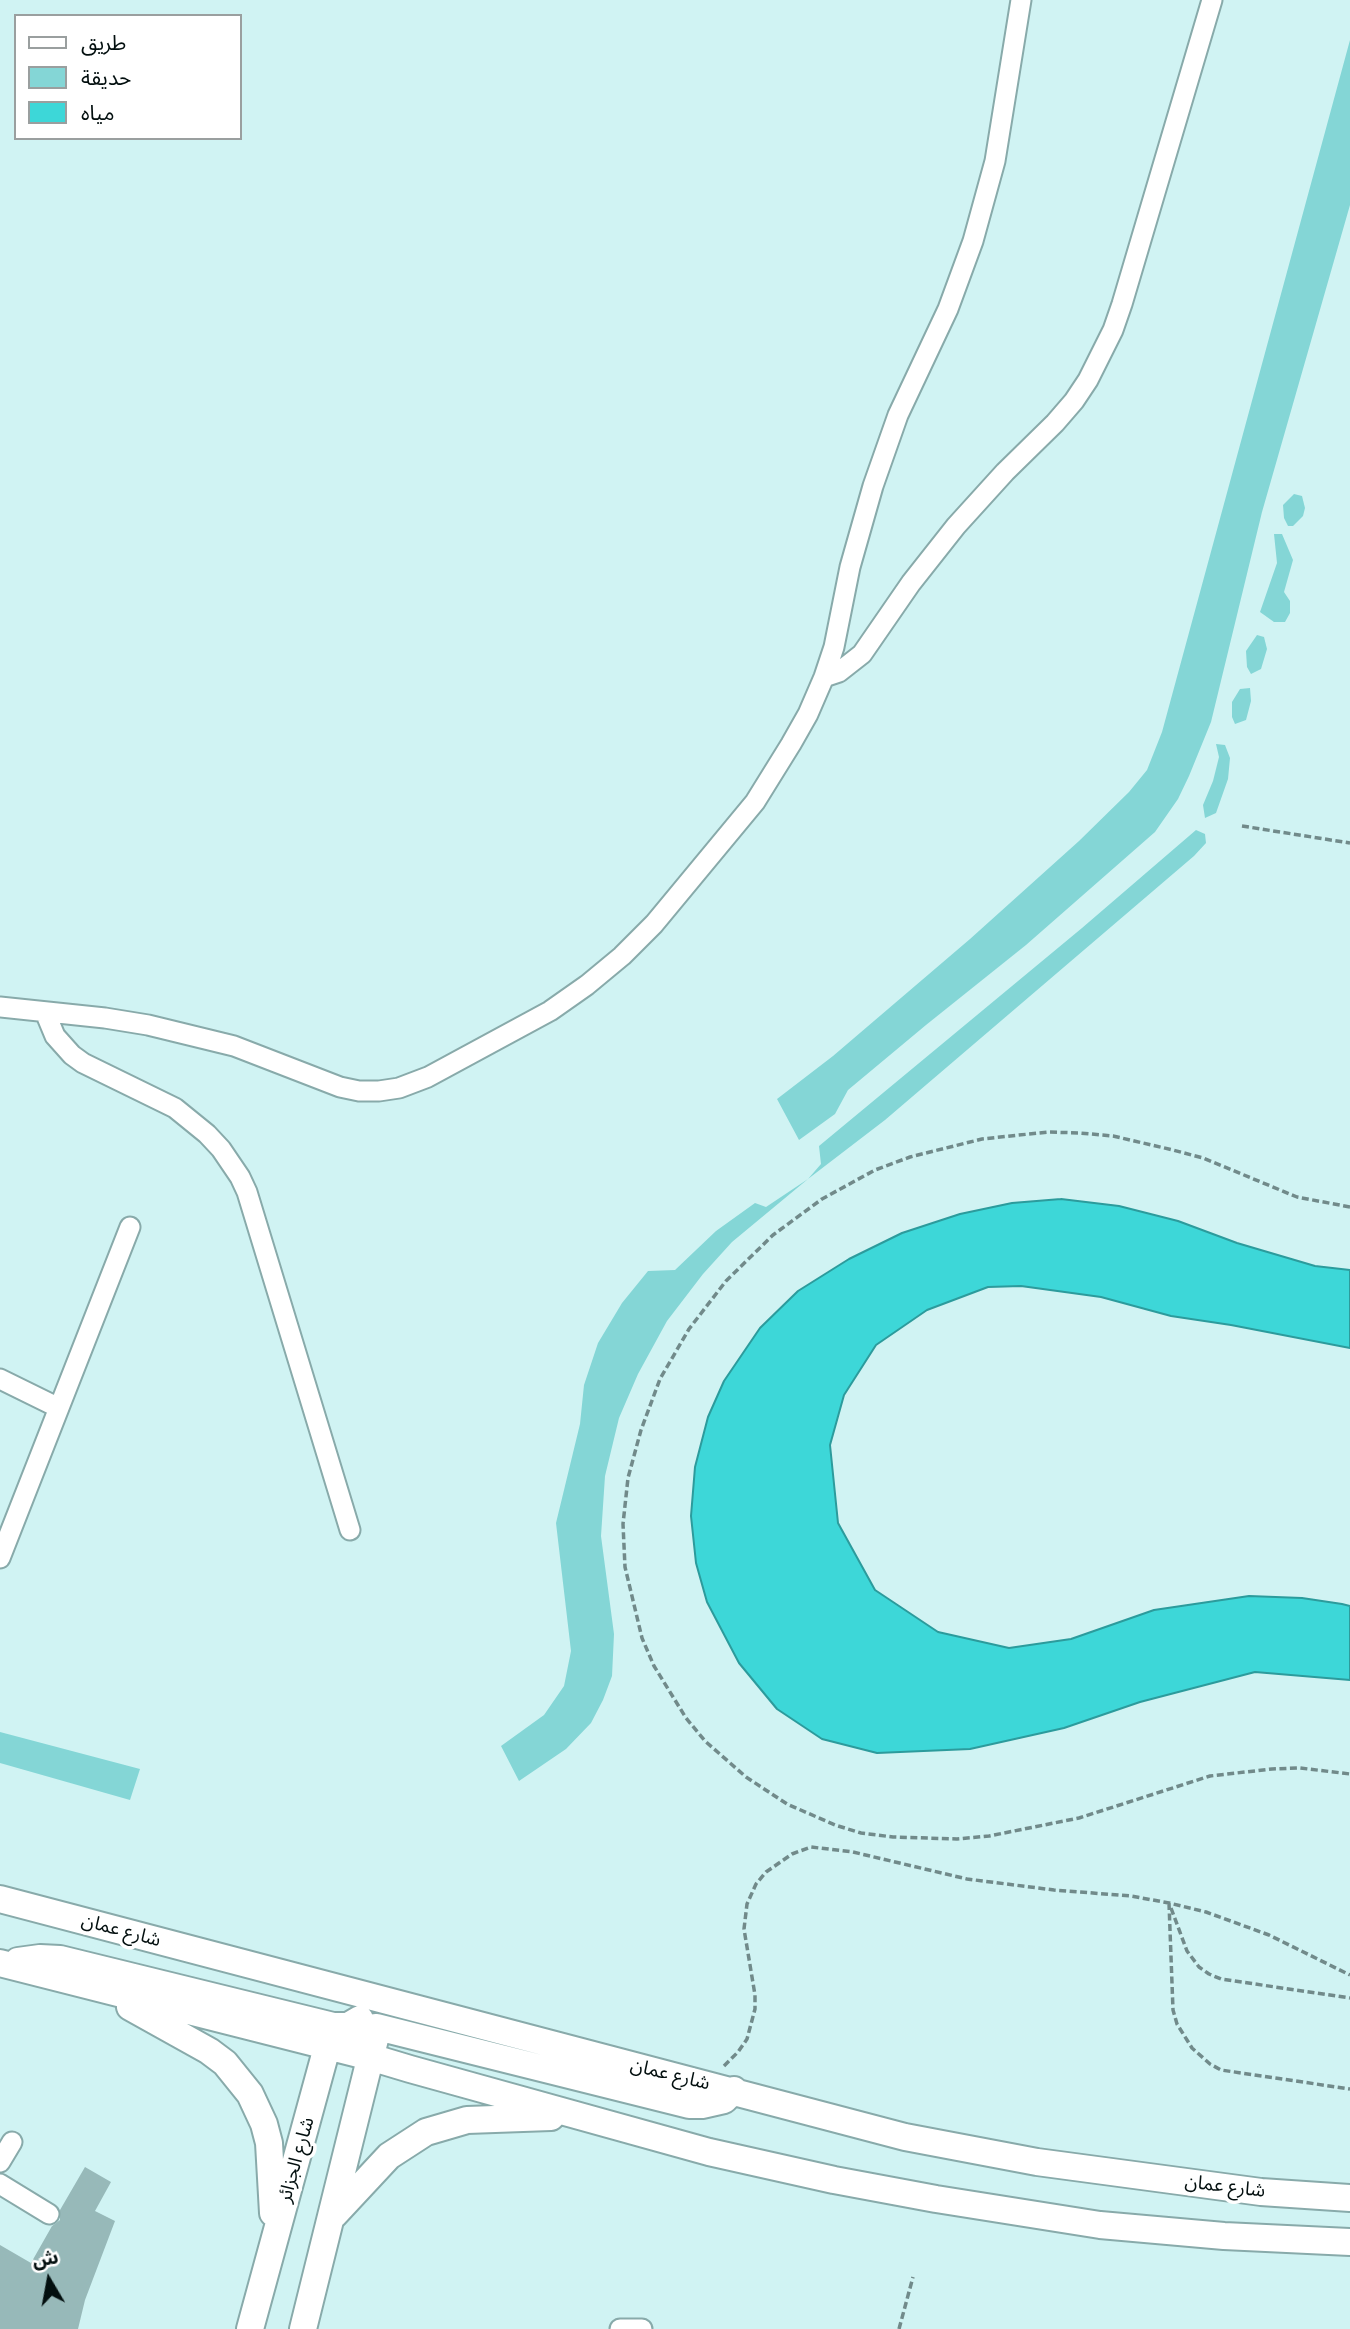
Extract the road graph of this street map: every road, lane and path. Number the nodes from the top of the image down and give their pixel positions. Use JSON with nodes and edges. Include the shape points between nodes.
{"nodes":[{"id":1,"x":1021,"y":0,"type":"edge"},
{"id":2,"x":1212,"y":0,"type":"edge"},
{"id":3,"x":824,"y":677,"type":"junction"},
{"id":4,"x":1242,"y":826,"type":"dead end"},
{"id":5,"x":1350,"y":843,"type":"edge"},
{"id":6,"x":0,"y":1007,"type":"edge"},
{"id":7,"x":45,"y":1012,"type":"junction"},
{"id":8,"x":1350,"y":1207,"type":"edge"},
{"id":9,"x":130,"y":1227,"type":"dead end"},
{"id":10,"x":0,"y":1379,"type":"edge"},
{"id":11,"x":59,"y":1408,"type":"junction"},
{"id":12,"x":351,"y":1530,"type":"dead end"},
{"id":13,"x":0,"y":1559,"type":"edge"},
{"id":14,"x":1350,"y":1774,"type":"edge"},
{"id":15,"x":0,"y":1899,"type":"edge"},
{"id":16,"x":1169,"y":1903,"type":"junction"},
{"id":17,"x":1,"y":1964,"type":"edge"},
{"id":18,"x":1350,"y":1975,"type":"edge"},
{"id":19,"x":98,"y":1989,"type":"junction"},
{"id":20,"x":341,"y":1990,"type":"junction"},
{"id":21,"x":377,"y":1998,"type":"junction"},
{"id":22,"x":1350,"y":1998,"type":"edge"},
{"id":23,"x":377,"y":2028,"type":"junction"},
{"id":24,"x":330,"y":2036,"type":"junction"},
{"id":25,"x":370,"y":2057,"type":"junction"},
{"id":26,"x":728,"y":2079,"type":"junction"},
{"id":27,"x":1350,"y":2090,"type":"edge"},
{"id":28,"x":580,"y":2116,"type":"junction"},
{"id":29,"x":12,"y":2142,"type":"dead end"},
{"id":30,"x":0,"y":2162,"type":"edge"},
{"id":31,"x":0,"y":2184,"type":"edge"},
{"id":32,"x":1350,"y":2198,"type":"edge"},
{"id":33,"x":49,"y":2214,"type":"dead end"},
{"id":34,"x":330,"y":2219,"type":"junction"},
{"id":35,"x":273,"y":2242,"type":"junction"},
{"id":36,"x":1350,"y":2242,"type":"edge"},
{"id":37,"x":913,"y":2277,"type":"dead end"},
{"id":38,"x":250,"y":2329,"type":"edge"},
{"id":39,"x":303,"y":2329,"type":"edge"},
{"id":40,"x":620,"y":2329,"type":"edge"},
{"id":41,"x":642,"y":2329,"type":"edge"},
{"id":42,"x":899,"y":2329,"type":"edge"}],
"edges":[{"from":1,"to":3,"type":"street","via":[[995,161],[974,242],[898,415],[873,486]]},
{"from":2,"to":3,"type":"street","via":[[1122,304],[1088,380],[1055,423],[956,526],[862,654]]},
{"from":3,"to":7,"type":"street","via":[[755,802],[622,956],[550,1012],[414,1083],[359,1091],[191,1035]]},
{"from":4,"to":5,"type":"path"},
{"from":6,"to":7,"type":"street"},
{"from":7,"to":12,"type":"street","via":[[55,1036],[72,1055],[175,1108],[207,1134],[240,1177]]},
{"from":8,"to":14,"type":"path","via":[[1297,1197],[1203,1158],[1113,1136],[1080,1133],[982,1139],[875,1170],[822,1199],[773,1235],[726,1281],[689,1329],[660,1379],[640,1430],[628,1478],[623,1535],[629,1588],[642,1638],[686,1718],[705,1741],[766,1792],[835,1825],[893,1837],[989,1836],[1079,1818],[1210,1776],[1300,1768]]},
{"from":9,"to":11,"type":"street"},
{"from":10,"to":11,"type":"street"},
{"from":11,"to":13,"type":"street"},
{"from":15,"to":20,"type":"main road","name":"شارع عمان"},
{"from":16,"to":18,"type":"path","via":[[1259,1931]]},
{"from":16,"to":22,"type":"path","via":[[1192,1960],[1209,1974]]},
{"from":16,"to":26,"type":"path","via":[[967,1879],[853,1852],[802,1850],[766,1872],[747,1904],[744,1929],[755,2009]]},
{"from":16,"to":27,"type":"path","via":[[1173,2010],[1192,2049],[1221,2070]]},
{"from":17,"to":19,"type":"main road"},
{"from":17,"to":24,"type":"main road","via":[[60,1959]]},
{"from":19,"to":24,"type":"main road"},
{"from":19,"to":35,"type":"main road","via":[[209,2050],[239,2078],[269,2143]]},
{"from":20,"to":21,"type":"main road","name":"شارع عمان"},
{"from":20,"to":24,"type":"main road","name":"شارع الجزائر"},
{"from":21,"to":23,"type":"main road"},
{"from":21,"to":24,"type":"main road","via":[[355,2023]]},
{"from":21,"to":26,"type":"main road","name":"شارع عمان","via":[[673,2076]]},
{"from":23,"to":24,"type":"main road"},
{"from":23,"to":25,"type":"main road"},
{"from":23,"to":26,"type":"main road","via":[[689,2105],[724,2100]]},
{"from":24,"to":25,"type":"main road"},
{"from":24,"to":35,"type":"main road","name":"شارع الجزائر"},
{"from":25,"to":28,"type":"main road"},
{"from":25,"to":34,"type":"main road"},
{"from":26,"to":32,"type":"main road","name":"شارع عمان","via":[[905,2137],[1037,2162],[1261,2192]]},
{"from":28,"to":34,"type":"main road","via":[[467,2120],[426,2132],[388,2156]]},
{"from":28,"to":36,"type":"main road","via":[[783,2169],[1038,2216],[1162,2232]]},
{"from":29,"to":30,"type":"street"},
{"from":31,"to":33,"type":"street"},
{"from":34,"to":39,"type":"main road"},
{"from":35,"to":38,"type":"main road","name":"شارع الجزائر"},
{"from":37,"to":42,"type":"path"},
{"from":40,"to":41,"type":"street"}]}
